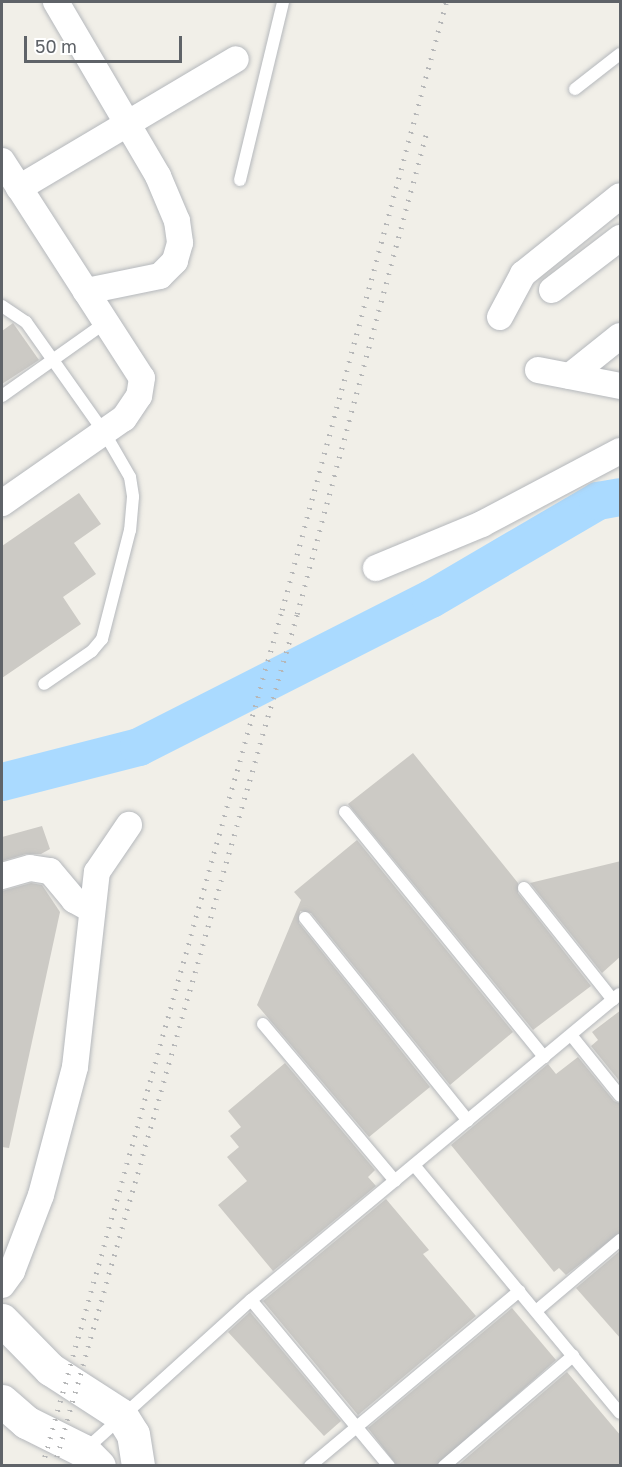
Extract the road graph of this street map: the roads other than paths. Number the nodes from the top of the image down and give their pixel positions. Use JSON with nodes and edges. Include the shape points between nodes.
{"nodes":[{"id":1,"x":56,"y":2,"type":"edge"},
{"id":2,"x":283,"y":2,"type":"edge"},
{"id":3,"x":621,"y":54,"type":"edge"},
{"id":4,"x":236,"y":59,"type":"dead end"},
{"id":5,"x":575,"y":89,"type":"dead end"},
{"id":6,"x":128,"y":124,"type":"junction"},
{"id":7,"x":2,"y":161,"type":"edge"},
{"id":8,"x":240,"y":180,"type":"dead end"},
{"id":9,"x":19,"y":188,"type":"junction"},
{"id":10,"x":621,"y":196,"type":"edge"},
{"id":11,"x":621,"y":238,"type":"edge"},
{"id":12,"x":552,"y":290,"type":"dead end"},
{"id":13,"x":86,"y":291,"type":"junction"},
{"id":14,"x":2,"y":306,"type":"edge"},
{"id":15,"x":500,"y":317,"type":"dead end"},
{"id":16,"x":106,"y":322,"type":"junction"},
{"id":17,"x":621,"y":336,"type":"edge"},
{"id":18,"x":52,"y":360,"type":"junction"},
{"id":19,"x":538,"y":370,"type":"dead end"},
{"id":20,"x":570,"y":376,"type":"junction"},
{"id":21,"x":621,"y":386,"type":"edge"},
{"id":22,"x":2,"y":396,"type":"edge"},
{"id":23,"x":104,"y":432,"type":"junction"},
{"id":24,"x":621,"y":451,"type":"edge"},
{"id":25,"x":2,"y":503,"type":"edge"},
{"id":26,"x":376,"y":568,"type":"dead end"},
{"id":27,"x":44,"y":684,"type":"dead end"},
{"id":28,"x":345,"y":812,"type":"dead end"},
{"id":29,"x":129,"y":825,"type":"dead end"},
{"id":30,"x":2,"y":876,"type":"edge"},
{"id":31,"x":524,"y":888,"type":"dead end"},
{"id":32,"x":90,"y":909,"type":"junction"},
{"id":33,"x":305,"y":918,"type":"dead end"},
{"id":34,"x":617,"y":997,"type":"edge"},
{"id":35,"x":263,"y":1024,"type":"dead end"},
{"id":36,"x":571,"y":1035,"type":"junction"},
{"id":37,"x":544,"y":1057,"type":"junction"},
{"id":38,"x":621,"y":1096,"type":"edge"},
{"id":39,"x":468,"y":1121,"type":"junction"},
{"id":40,"x":414,"y":1165,"type":"junction"},
{"id":41,"x":395,"y":1181,"type":"junction"},
{"id":42,"x":621,"y":1240,"type":"edge"},
{"id":43,"x":2,"y":1285,"type":"edge"},
{"id":44,"x":519,"y":1291,"type":"junction"},
{"id":45,"x":251,"y":1300,"type":"junction"},
{"id":46,"x":536,"y":1311,"type":"junction"},
{"id":47,"x":2,"y":1320,"type":"edge"},
{"id":48,"x":573,"y":1356,"type":"junction"},
{"id":49,"x":3,"y":1404,"type":"edge"},
{"id":50,"x":621,"y":1413,"type":"edge"},
{"id":51,"x":121,"y":1415,"type":"junction"},
{"id":52,"x":357,"y":1428,"type":"junction"},
{"id":53,"x":92,"y":1458,"type":"edge"},
{"id":54,"x":138,"y":1466,"type":"edge"},
{"id":55,"x":310,"y":1466,"type":"edge"},
{"id":56,"x":388,"y":1466,"type":"edge"},
{"id":57,"x":444,"y":1466,"type":"edge"}],
"edges":[{"from":1,"to":6,"type":"street"},
{"from":2,"to":8,"type":"lane"},
{"from":3,"to":5,"type":"lane"},
{"from":4,"to":6,"type":"street"},
{"from":6,"to":9,"type":"street"},
{"from":6,"to":13,"type":"street","via":[[158,176],[177,220],[180,243],[175,261],[160,276]]},
{"from":7,"to":9,"type":"street"},
{"from":9,"to":13,"type":"street"},
{"from":10,"to":15,"type":"street","via":[[523,274]]},
{"from":11,"to":12,"type":"street"},
{"from":13,"to":16,"type":"street"},
{"from":14,"to":18,"type":"lane","via":[[26,322]]},
{"from":16,"to":18,"type":"lane"},
{"from":16,"to":23,"type":"street","via":[[142,378],[140,396],[124,418]]},
{"from":17,"to":20,"type":"street"},
{"from":18,"to":22,"type":"lane"},
{"from":18,"to":23,"type":"lane"},
{"from":19,"to":20,"type":"street"},
{"from":20,"to":21,"type":"street"},
{"from":23,"to":25,"type":"street"},
{"from":23,"to":27,"type":"lane","via":[[130,477],[130,530],[102,639],[93,651]]},
{"from":24,"to":26,"type":"street","via":[[482,524]]},
{"from":28,"to":37,"type":"lane"},
{"from":29,"to":32,"type":"street","via":[[97,872]]},
{"from":30,"to":32,"type":"street","via":[[30,868],[50,871],[74,900]]},
{"from":31,"to":34,"type":"lane"},
{"from":32,"to":43,"type":"street","via":[[75,1067],[41,1195],[12,1270]]},
{"from":33,"to":39,"type":"lane"},
{"from":34,"to":36,"type":"lane"},
{"from":35,"to":41,"type":"lane"},
{"from":36,"to":37,"type":"lane"},
{"from":36,"to":38,"type":"lane"},
{"from":37,"to":39,"type":"lane"},
{"from":39,"to":40,"type":"lane"},
{"from":40,"to":41,"type":"lane"},
{"from":40,"to":44,"type":"lane"},
{"from":41,"to":45,"type":"lane"},
{"from":42,"to":46,"type":"lane"},
{"from":44,"to":46,"type":"lane"},
{"from":44,"to":52,"type":"lane"},
{"from":45,"to":51,"type":"lane"},
{"from":45,"to":52,"type":"lane"},
{"from":46,"to":48,"type":"lane"},
{"from":47,"to":51,"type":"main road","via":[[50,1369]]},
{"from":48,"to":50,"type":"lane"},
{"from":48,"to":57,"type":"lane"},
{"from":49,"to":53,"type":"main road","via":[[26,1422]]},
{"from":51,"to":53,"type":"lane"},
{"from":51,"to":54,"type":"main road","via":[[133,1434]]},
{"from":52,"to":55,"type":"lane"},
{"from":52,"to":56,"type":"lane"}]}
